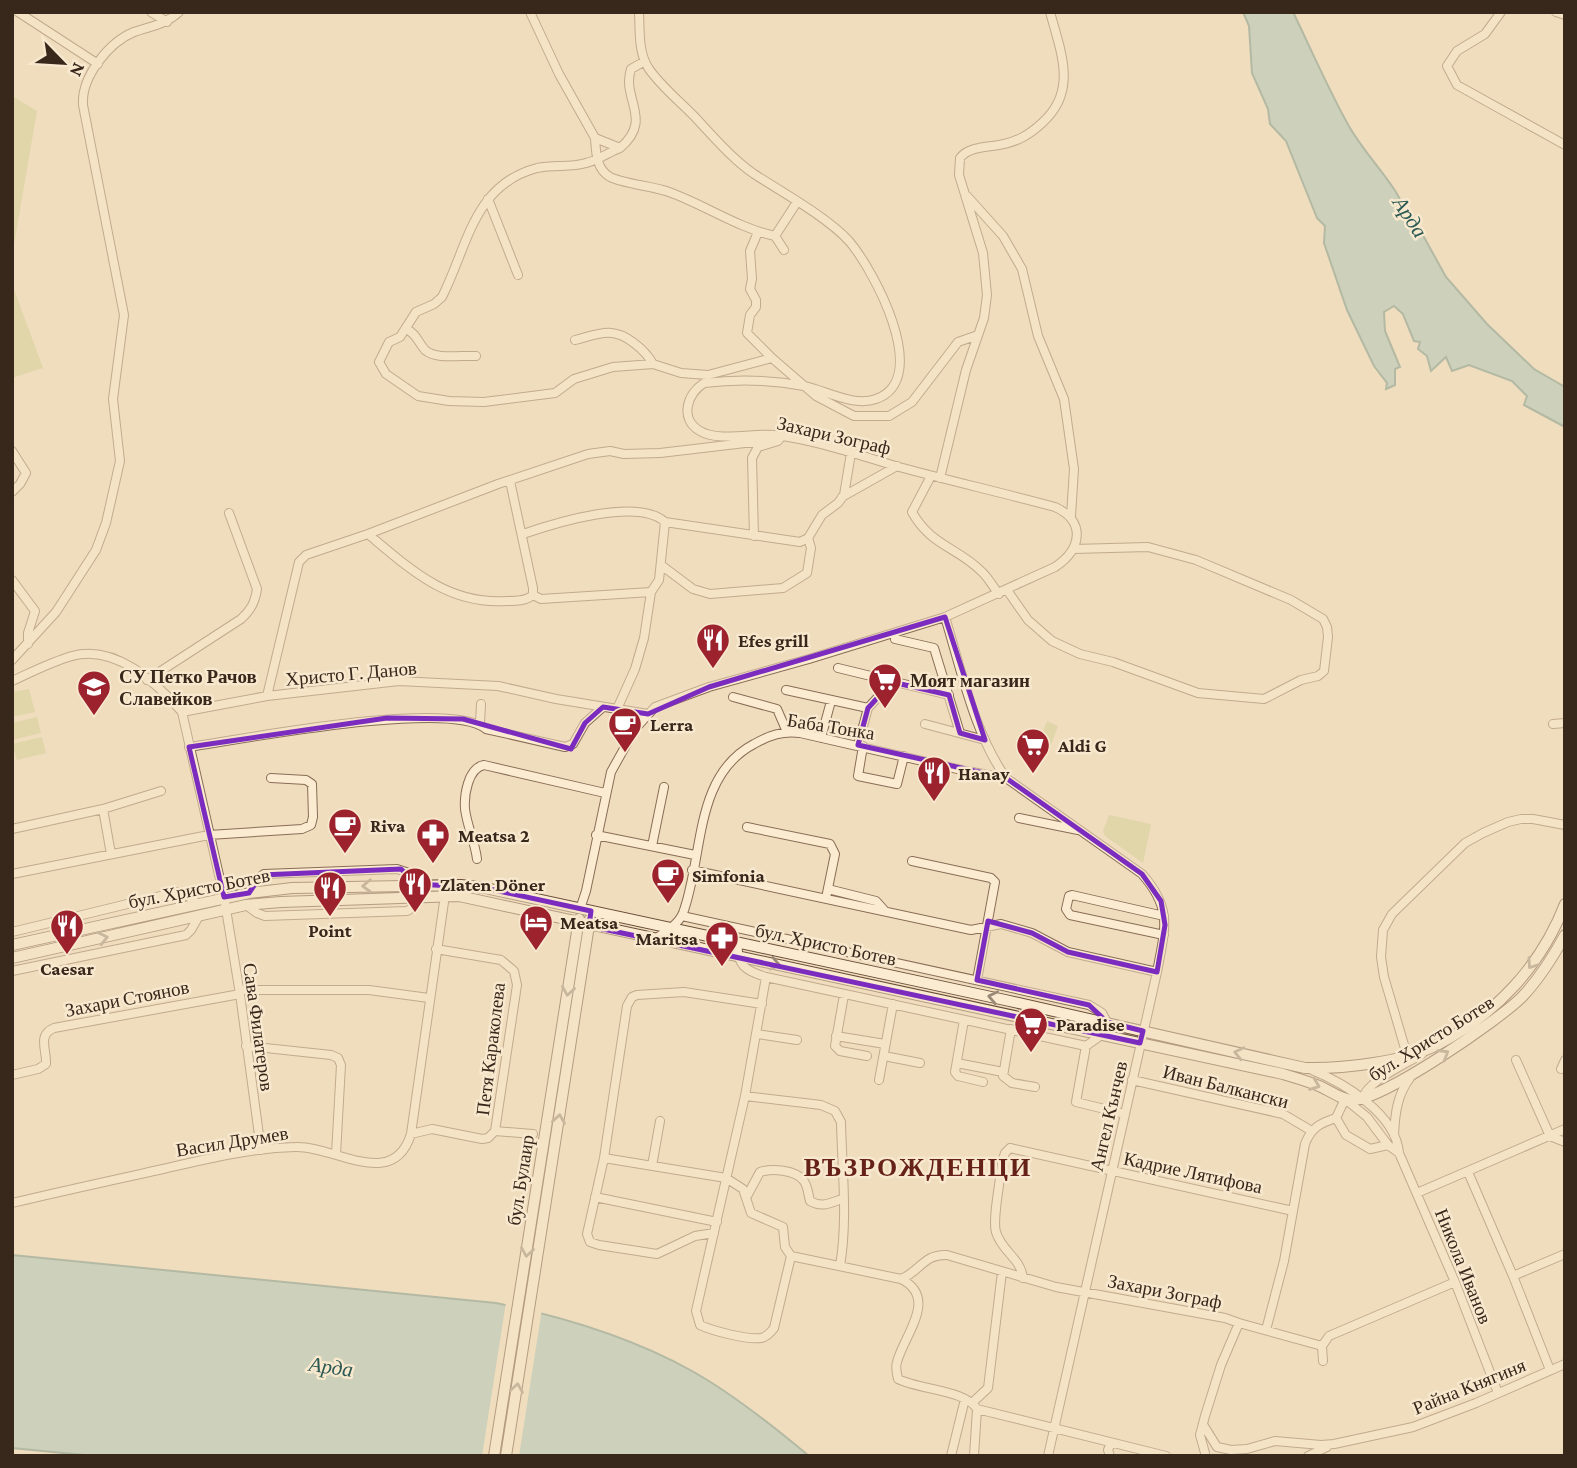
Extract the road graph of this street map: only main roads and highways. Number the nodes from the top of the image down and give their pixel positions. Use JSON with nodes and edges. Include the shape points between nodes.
{"nodes":[{"id":1,"x":224,"y":903,"type":"junction"},
{"id":2,"x":1565,"y":904,"type":"edge"},
{"id":3,"x":585,"y":911,"type":"junction"},
{"id":4,"x":583,"y":924,"type":"junction"},
{"id":5,"x":1565,"y":935,"type":"edge"},
{"id":6,"x":12,"y":945,"type":"edge"},
{"id":7,"x":12,"y":958,"type":"edge"},
{"id":8,"x":543,"y":1185,"type":"junction"},
{"id":9,"x":494,"y":1456,"type":"edge"},
{"id":10,"x":506,"y":1456,"type":"edge"}],
"edges":[{"from":3,"to":1,"type":"main road","name":"бул. Христо Ботев","one_way":true,"via":[[485,888],[418,884],[292,888],[249,893]]},
{"from":1,"to":4,"type":"main road","name":"бул. Христо Ботев","via":[[445,895]]},
{"from":1,"to":6,"type":"main road","name":"бул. Христо Ботев","via":[[197,903]]},
{"from":7,"to":1,"type":"main road","name":"бул. Христо Ботев","one_way":true,"via":[[199,916]]},
{"from":2,"to":3,"type":"main road","name":"бул. Христо Ботев","one_way":true,"via":[[1532,966],[1514,989],[1436,1045],[1347,1066],[1305,1068]]},
{"from":3,"to":4,"type":"main road","name":"бул. Булаир"},
{"from":4,"to":5,"type":"main road","name":"бул. Христо Ботев","one_way":true,"via":[[1283,1074],[1361,1104],[1508,1010],[1544,971]]},
{"from":4,"to":8,"type":"main road","name":"бул. Булаир"},
{"from":8,"to":9,"type":"main road","name":"бул. Булаир","one_way":true},
{"from":10,"to":8,"type":"main road","name":"бул. Булаир","one_way":true}]}
